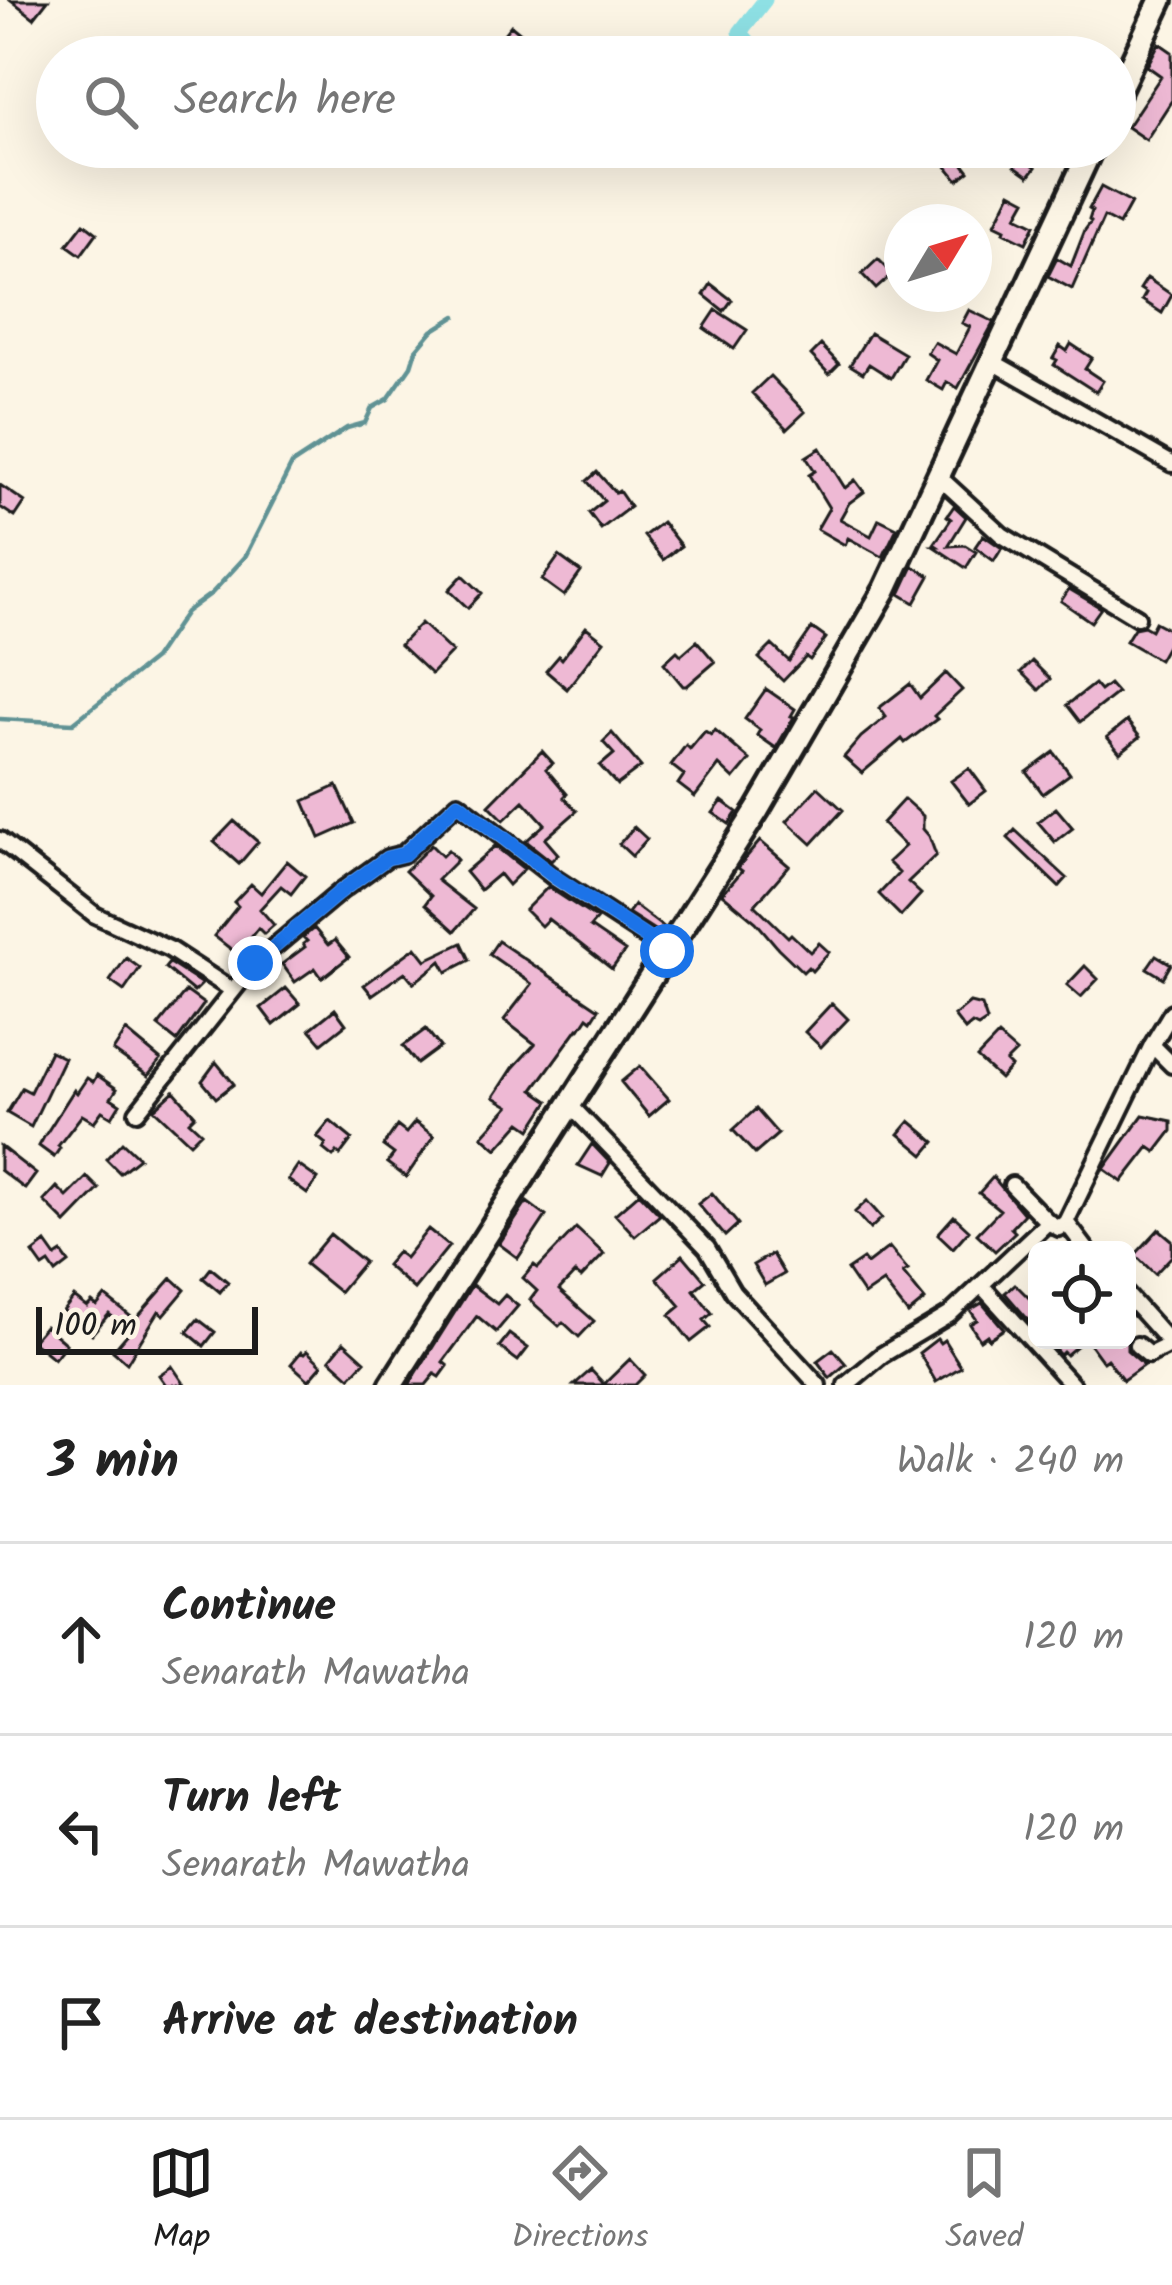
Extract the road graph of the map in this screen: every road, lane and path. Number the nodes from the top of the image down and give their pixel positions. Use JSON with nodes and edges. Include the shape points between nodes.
{"nodes":[{"id":1,"x":1161,"y":0,"type":"edge"},
{"id":2,"x":1136,"y":53,"type":"edge"},
{"id":3,"x":1082,"y":168,"type":"edge"},
{"id":4,"x":993,"y":362,"type":"junction"},
{"id":5,"x":1172,"y":464,"type":"edge"},
{"id":6,"x":939,"y":477,"type":"junction"},
{"id":7,"x":1137,"y":617,"type":"dead end"},
{"id":8,"x":0,"y":840,"type":"edge"},
{"id":9,"x":667,"y":951,"type":"junction"},
{"id":10,"x":232,"y":990,"type":"junction"},
{"id":11,"x":1172,"y":1012,"type":"edge"},
{"id":12,"x":1152,"y":1045,"type":"junction"},
{"id":13,"x":1172,"y":1065,"type":"edge"},
{"id":14,"x":569,"y":1105,"type":"junction"},
{"id":15,"x":137,"y":1112,"type":"dead end"},
{"id":16,"x":1012,"y":1185,"type":"dead end"},
{"id":17,"x":1048,"y":1222,"type":"junction"},
{"id":18,"x":1066,"y":1222,"type":"junction"},
{"id":19,"x":1080,"y":1241,"type":"edge"},
{"id":20,"x":982,"y":1286,"type":"junction"},
{"id":21,"x":1136,"y":1305,"type":"edge"},
{"id":22,"x":1137,"y":1345,"type":"dead end"},
{"id":23,"x":1172,"y":1345,"type":"edge"},
{"id":24,"x":391,"y":1385,"type":"edge"},
{"id":25,"x":818,"y":1385,"type":"edge"},
{"id":26,"x":846,"y":1385,"type":"edge"},
{"id":27,"x":1072,"y":1385,"type":"edge"}],
"edges":[{"from":1,"to":2,"type":"main road"},
{"from":3,"to":4,"type":"main road"},
{"from":4,"to":5,"type":"street"},
{"from":4,"to":6,"type":"main road"},
{"from":6,"to":7,"type":"street","via":[[1002,535]]},
{"from":6,"to":9,"type":"main road","via":[[885,590]]},
{"from":8,"to":10,"type":"street","via":[[95,915]]},
{"from":9,"to":10,"type":"street","via":[[458,803],[404,854],[341,891]]},
{"from":9,"to":14,"type":"main road"},
{"from":10,"to":15,"type":"street"},
{"from":11,"to":12,"type":"street"},
{"from":12,"to":13,"type":"street"},
{"from":12,"to":18,"type":"street"},
{"from":14,"to":24,"type":"main road"},
{"from":14,"to":25,"type":"street","via":[[707,1248],[733,1292]]},
{"from":16,"to":17,"type":"street"},
{"from":17,"to":18,"type":"street"},
{"from":17,"to":20,"type":"street"},
{"from":18,"to":19,"type":"street"},
{"from":20,"to":26,"type":"street"},
{"from":20,"to":27,"type":"street"},
{"from":21,"to":23,"type":"street"},
{"from":22,"to":23,"type":"street","via":[[1149,1354]]}]}
